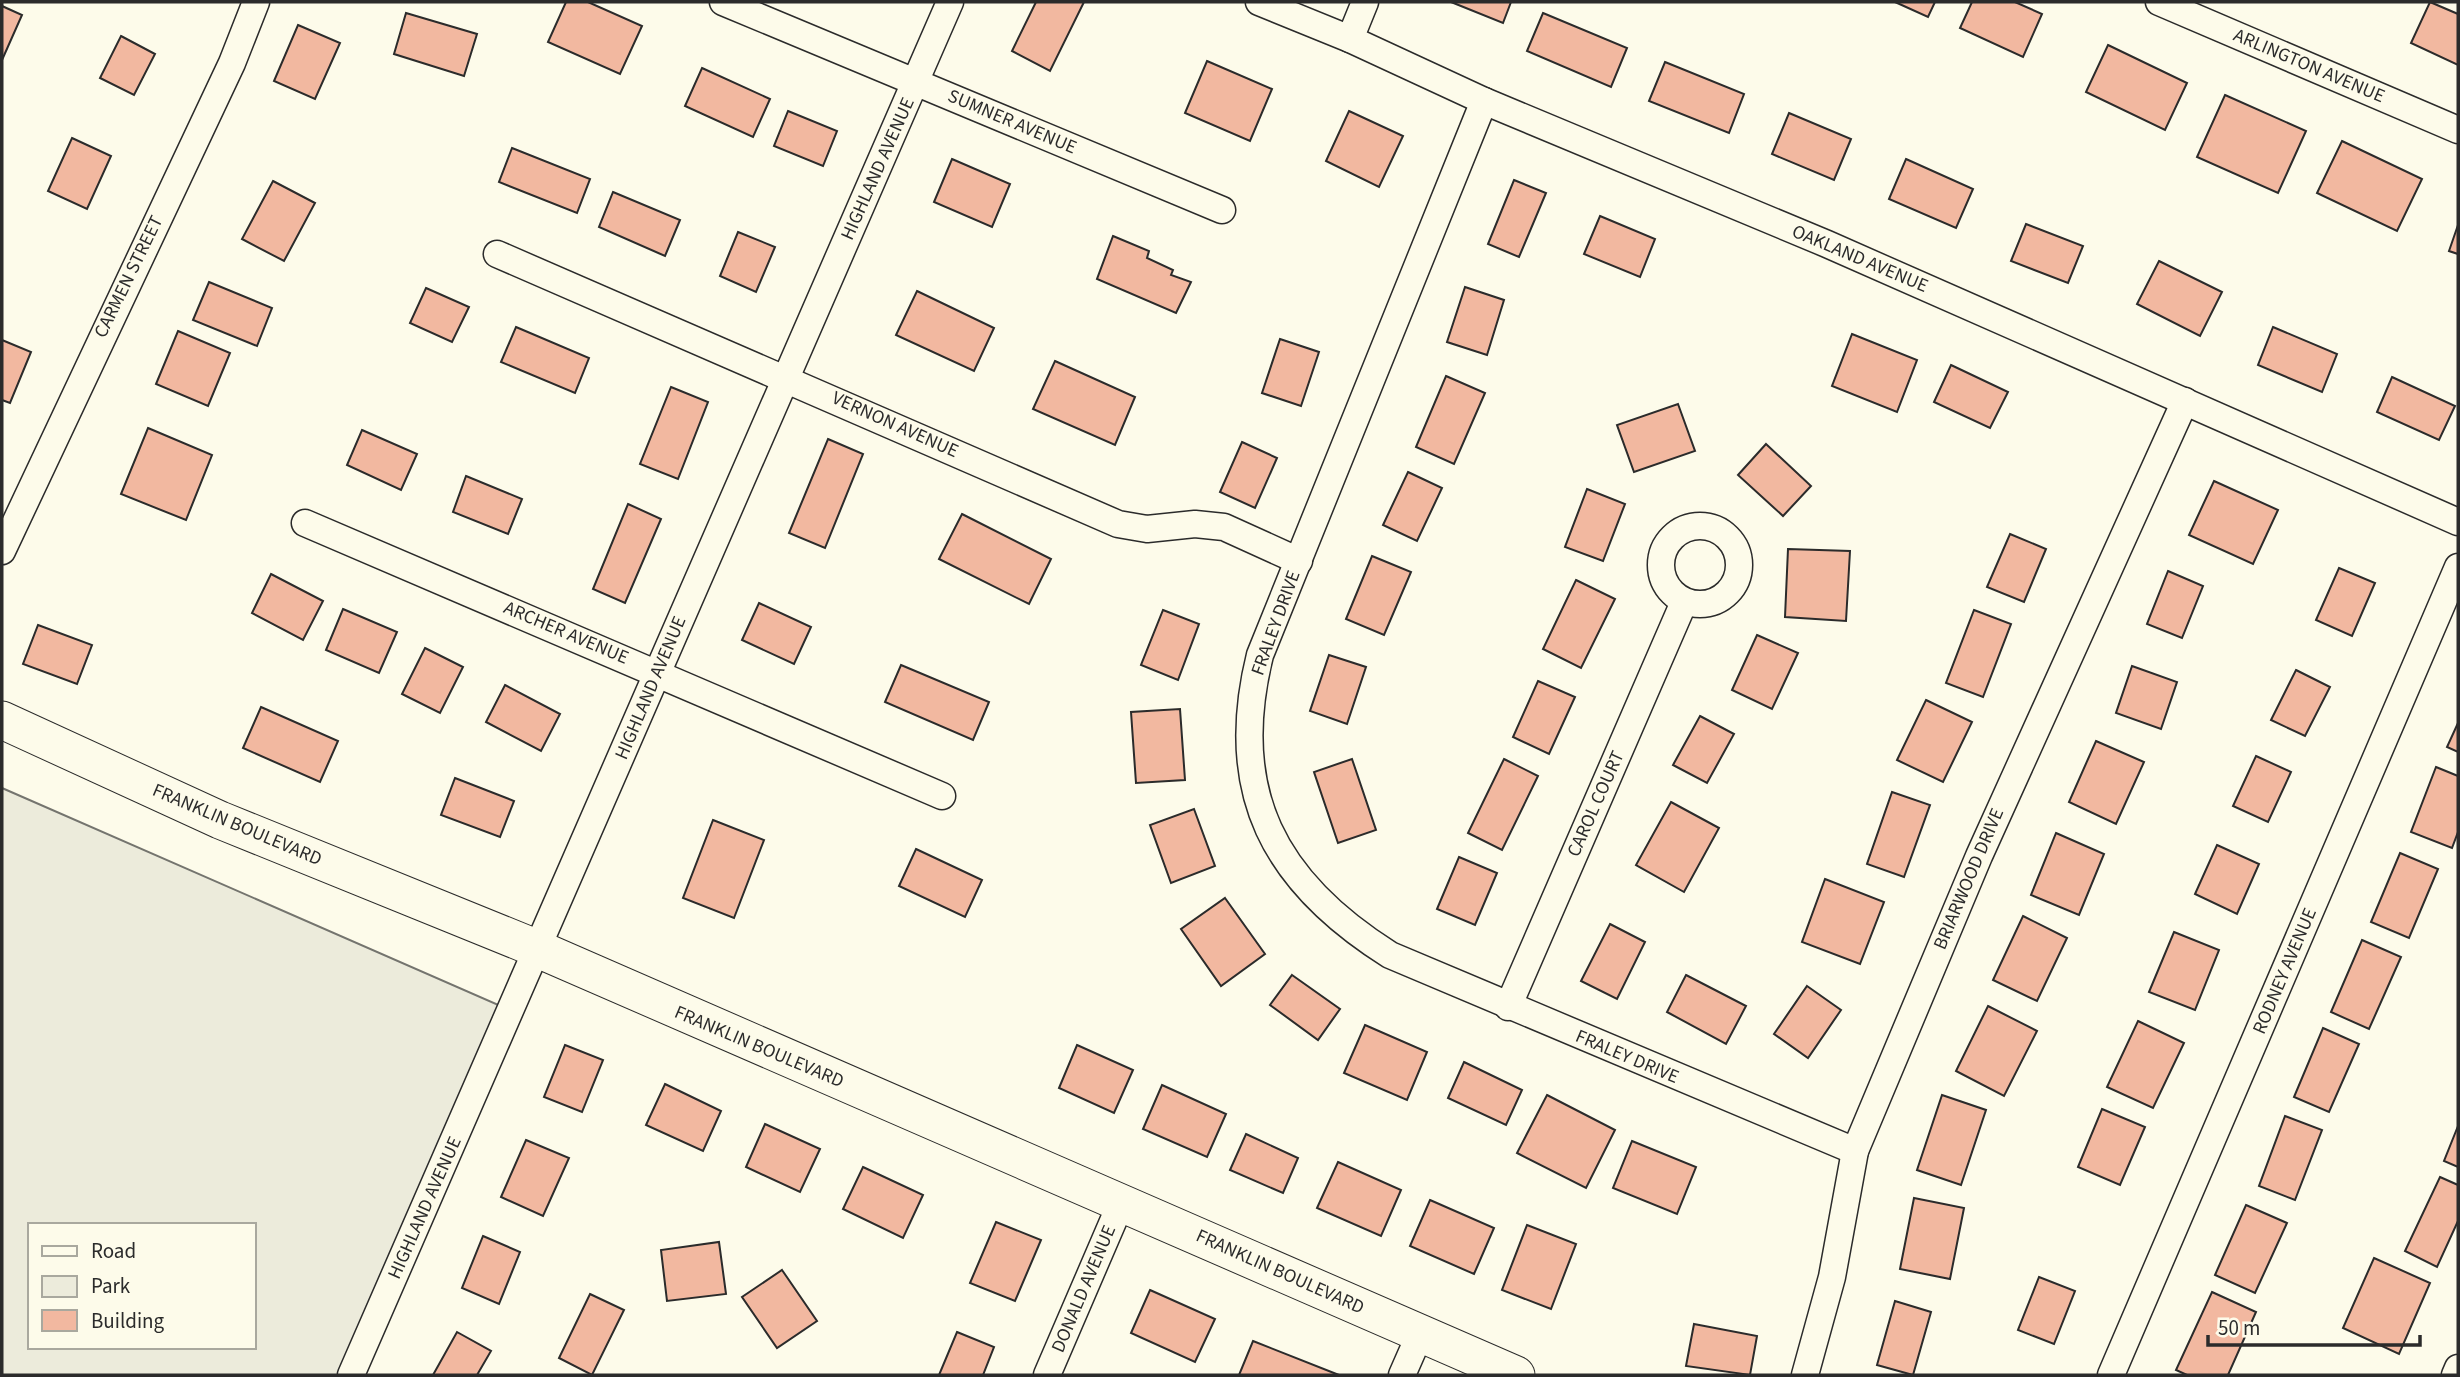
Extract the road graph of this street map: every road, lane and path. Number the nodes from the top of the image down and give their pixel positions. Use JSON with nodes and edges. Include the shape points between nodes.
{"nodes":[{"id":1,"x":256,"y":2,"type":"edge"},
{"id":2,"x":723,"y":2,"type":"edge"},
{"id":3,"x":950,"y":2,"type":"edge"},
{"id":4,"x":1259,"y":2,"type":"edge"},
{"id":5,"x":1366,"y":2,"type":"edge"},
{"id":6,"x":2159,"y":2,"type":"edge"},
{"id":7,"x":1350,"y":38,"type":"junction"},
{"id":8,"x":916,"y":82,"type":"junction"},
{"id":9,"x":1484,"y":102,"type":"junction"},
{"id":10,"x":2458,"y":130,"type":"edge"},
{"id":11,"x":1222,"y":210,"type":"dead end"},
{"id":12,"x":497,"y":254,"type":"dead end"},
{"id":13,"x":786,"y":377,"type":"junction"},
{"id":14,"x":2185,"y":401,"type":"junction"},
{"id":15,"x":2458,"y":522,"type":"edge"},
{"id":16,"x":305,"y":523,"type":"dead end"},
{"id":17,"x":2,"y":551,"type":"edge"},
{"id":18,"x":1299,"y":561,"type":"junction"},
{"id":19,"x":2458,"y":567,"type":"edge"},
{"id":20,"x":1684,"y":602,"type":"dead end"},
{"id":21,"x":657,"y":672,"type":"junction"},
{"id":22,"x":2,"y":720,"type":"edge"},
{"id":23,"x":942,"y":796,"type":"dead end"},
{"id":24,"x":538,"y":949,"type":"junction"},
{"id":25,"x":1508,"y":1007,"type":"junction"},
{"id":26,"x":1855,"y":1151,"type":"junction"},
{"id":27,"x":1121,"y":1203,"type":"junction"},
{"id":28,"x":1420,"y":1334,"type":"junction"},
{"id":29,"x":2458,"y":1368,"type":"edge"},
{"id":30,"x":351,"y":1375,"type":"edge"},
{"id":31,"x":1047,"y":1375,"type":"edge"},
{"id":32,"x":1402,"y":1375,"type":"edge"},
{"id":33,"x":1516,"y":1375,"type":"edge"},
{"id":34,"x":1805,"y":1375,"type":"edge"},
{"id":35,"x":2111,"y":1375,"type":"edge"},
{"id":36,"x":2455,"y":1375,"type":"edge"}],
"edges":[{"from":1,"to":17,"type":"street","name":"CARMEN STREET"},
{"from":2,"to":8,"type":"street","name":"SUMNER AVENUE"},
{"from":3,"to":8,"type":"street","name":"HIGHLAND AVENUE"},
{"from":4,"to":7,"type":"street","name":"OAKLAND AVENUE"},
{"from":5,"to":7,"type":"street"},
{"from":6,"to":10,"type":"street","name":"ARLINGTON AVENUE"},
{"from":7,"to":9,"type":"street","name":"OAKLAND AVENUE"},
{"from":8,"to":11,"type":"street","name":"SUMNER AVENUE"},
{"from":8,"to":13,"type":"street","name":"HIGHLAND AVENUE"},
{"from":9,"to":14,"type":"street","name":"OAKLAND AVENUE","via":[[1827,244]]},
{"from":9,"to":18,"type":"street","name":"FRALEY DRIVE"},
{"from":12,"to":13,"type":"street","name":"VERNON AVENUE"},
{"from":13,"to":18,"type":"street","name":"VERNON AVENUE","via":[[1118,524],[1147,529],[1195,524],[1224,527]]},
{"from":13,"to":21,"type":"street","name":"HIGHLAND AVENUE"},
{"from":14,"to":15,"type":"street","name":"OAKLAND AVENUE"},
{"from":14,"to":26,"type":"street","name":"BRIARWOOD DRIVE","via":[[1979,856]]},
{"from":16,"to":21,"type":"street","name":"ARCHER AVENUE"},
{"from":18,"to":25,"type":"street","name":"FRALEY DRIVE","via":[[1260,655],[1249,700],[1248,753],[1260,812],[1297,877],[1350,930],[1390,955]]},
{"from":19,"to":35,"type":"street","name":"RODNEY AVENUE"},
{"from":20,"to":25,"type":"street","name":"CAROL COURT"},
{"from":21,"to":23,"type":"street","name":"ARCHER AVENUE"},
{"from":21,"to":24,"type":"street","name":"HIGHLAND AVENUE"},
{"from":22,"to":24,"type":"street","name":"FRANKLIN BOULEVARD","via":[[220,820]]},
{"from":24,"to":27,"type":"street","name":"FRANKLIN BOULEVARD"},
{"from":24,"to":30,"type":"street","name":"HIGHLAND AVENUE"},
{"from":25,"to":26,"type":"street","name":"FRALEY DRIVE"},
{"from":26,"to":34,"type":"street","name":"BRIARWOOD DRIVE","via":[[1832,1277]]},
{"from":27,"to":28,"type":"street","name":"FRANKLIN BOULEVARD"},
{"from":27,"to":31,"type":"street","name":"DONALD AVENUE"},
{"from":28,"to":32,"type":"street"},
{"from":28,"to":33,"type":"street","name":"FRANKLIN BOULEVARD"},
{"from":29,"to":36,"type":"street"}]}
